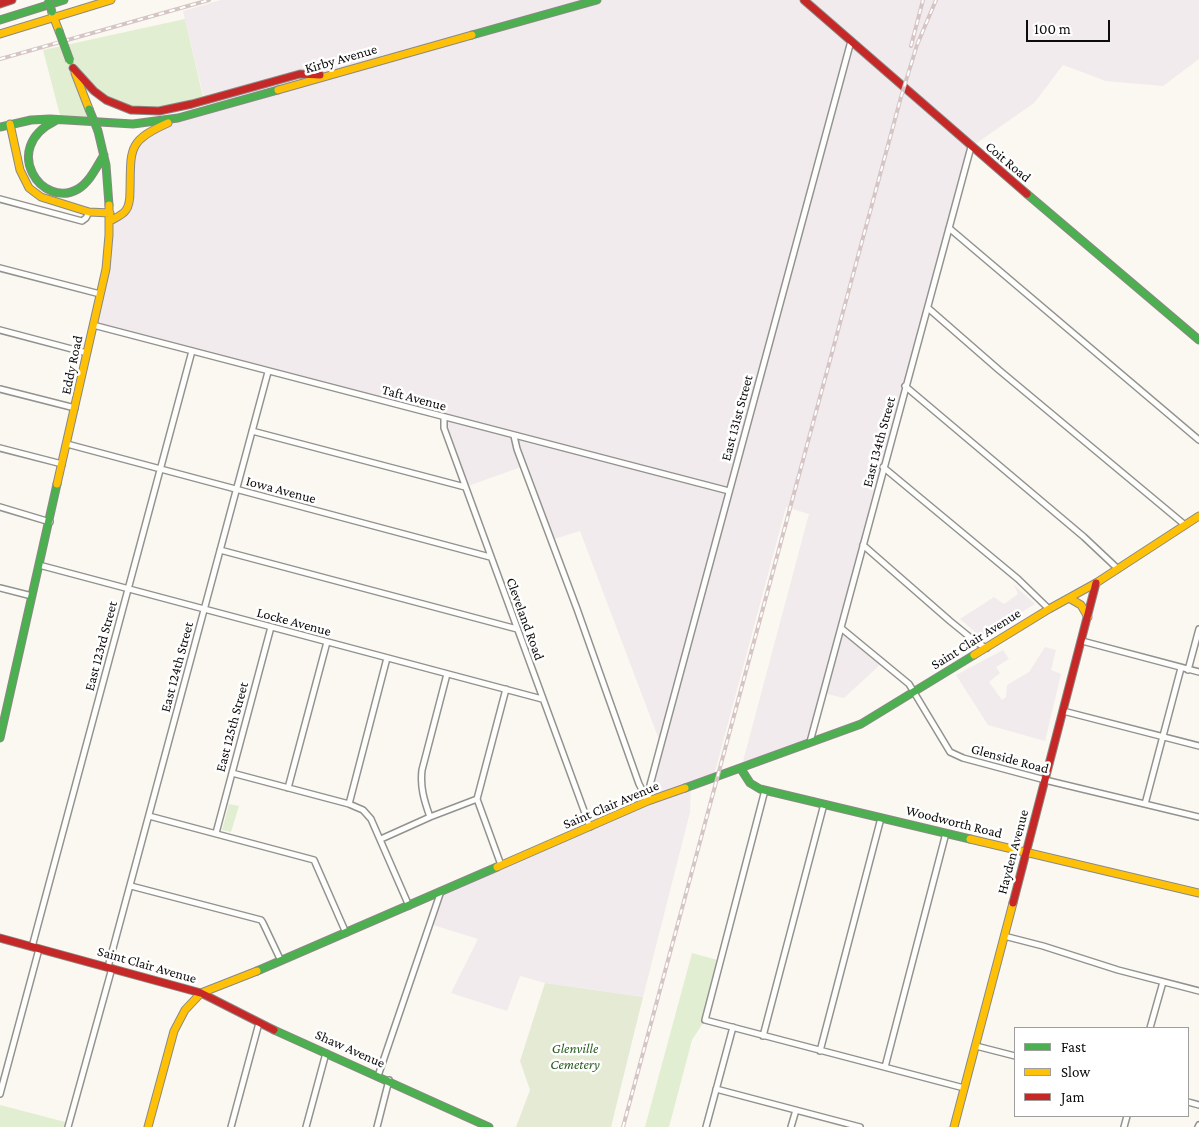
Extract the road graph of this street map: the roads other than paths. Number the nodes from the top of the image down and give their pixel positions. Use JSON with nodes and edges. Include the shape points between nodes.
{"nodes":[{"id":1,"x":12,"y":0,"type":"edge"},
{"id":2,"x":48,"y":0,"type":"edge"},
{"id":3,"x":64,"y":0,"type":"edge"},
{"id":4,"x":111,"y":0,"type":"edge"},
{"id":5,"x":597,"y":0,"type":"edge"},
{"id":6,"x":804,"y":0,"type":"edge"},
{"id":7,"x":0,"y":4,"type":"edge"},
{"id":8,"x":53,"y":15,"type":"junction"},
{"id":9,"x":0,"y":20,"type":"edge"},
{"id":10,"x":0,"y":34,"type":"edge"},
{"id":11,"x":851,"y":41,"type":"junction"},
{"id":12,"x":72,"y":64,"type":"junction"},
{"id":13,"x":326,"y":76,"type":"junction"},
{"id":14,"x":178,"y":118,"type":"junction"},
{"id":15,"x":61,"y":119,"type":"junction"},
{"id":16,"x":10,"y":124,"type":"junction"},
{"id":17,"x":0,"y":127,"type":"edge"},
{"id":18,"x":15,"y":145,"type":"junction"},
{"id":19,"x":971,"y":147,"type":"junction"},
{"id":20,"x":104,"y":155,"type":"junction"},
{"id":21,"x":26,"y":164,"type":"junction"},
{"id":22,"x":0,"y":200,"type":"edge"},
{"id":23,"x":89,"y":212,"type":"junction"},
{"id":24,"x":110,"y":212,"type":"junction"},
{"id":25,"x":110,"y":221,"type":"junction"},
{"id":26,"x":948,"y":228,"type":"junction"},
{"id":27,"x":0,"y":268,"type":"edge"},
{"id":28,"x":100,"y":294,"type":"junction"},
{"id":29,"x":928,"y":308,"type":"junction"},
{"id":30,"x":93,"y":325,"type":"junction"},
{"id":31,"x":0,"y":330,"type":"edge"},
{"id":32,"x":1199,"y":340,"type":"edge"},
{"id":33,"x":192,"y":351,"type":"junction"},
{"id":34,"x":87,"y":353,"type":"junction"},
{"id":35,"x":268,"y":372,"type":"junction"},
{"id":36,"x":905,"y":386,"type":"junction"},
{"id":37,"x":0,"y":389,"type":"edge"},
{"id":38,"x":75,"y":408,"type":"junction"},
{"id":39,"x":444,"y":418,"type":"junction"},
{"id":40,"x":252,"y":431,"type":"junction"},
{"id":41,"x":514,"y":436,"type":"junction"},
{"id":42,"x":1199,"y":440,"type":"edge"},
{"id":43,"x":67,"y":444,"type":"junction"},
{"id":44,"x":0,"y":448,"type":"edge"},
{"id":45,"x":62,"y":464,"type":"junction"},
{"id":46,"x":884,"y":467,"type":"junction"},
{"id":47,"x":160,"y":470,"type":"junction"},
{"id":48,"x":465,"y":487,"type":"junction"},
{"id":49,"x":236,"y":490,"type":"junction"},
{"id":50,"x":729,"y":492,"type":"junction"},
{"id":51,"x":0,"y":508,"type":"edge"},
{"id":52,"x":1199,"y":516,"type":"edge"},
{"id":53,"x":50,"y":522,"type":"junction"},
{"id":54,"x":1185,"y":525,"type":"junction"},
{"id":55,"x":863,"y":545,"type":"junction"},
{"id":56,"x":220,"y":550,"type":"junction"},
{"id":57,"x":490,"y":557,"type":"junction"},
{"id":58,"x":39,"y":565,"type":"junction"},
{"id":59,"x":1118,"y":569,"type":"junction"},
{"id":60,"x":1096,"y":583,"type":"junction"},
{"id":61,"x":0,"y":588,"type":"edge"},
{"id":62,"x":128,"y":589,"type":"junction"},
{"id":63,"x":32,"y":596,"type":"junction"},
{"id":64,"x":1069,"y":598,"type":"junction"},
{"id":65,"x":1049,"y":609,"type":"junction"},
{"id":66,"x":204,"y":610,"type":"junction"},
{"id":67,"x":1088,"y":617,"type":"junction"},
{"id":68,"x":271,"y":627,"type":"junction"},
{"id":69,"x":840,"y":628,"type":"junction"},
{"id":70,"x":517,"y":629,"type":"junction"},
{"id":71,"x":1199,"y":629,"type":"edge"},
{"id":72,"x":1082,"y":641,"type":"junction"},
{"id":73,"x":327,"y":642,"type":"junction"},
{"id":74,"x":987,"y":648,"type":"junction"},
{"id":75,"x":387,"y":658,"type":"junction"},
{"id":76,"x":1182,"y":668,"type":"junction"},
{"id":77,"x":1188,"y":670,"type":"junction"},
{"id":78,"x":1199,"y":672,"type":"edge"},
{"id":79,"x":448,"y":674,"type":"junction"},
{"id":80,"x":506,"y":689,"type":"junction"},
{"id":81,"x":914,"y":692,"type":"junction"},
{"id":82,"x":542,"y":699,"type":"junction"},
{"id":83,"x":1064,"y":710,"type":"junction"},
{"id":84,"x":1163,"y":737,"type":"junction"},
{"id":85,"x":0,"y":738,"type":"edge"},
{"id":86,"x":810,"y":742,"type":"junction"},
{"id":87,"x":1199,"y":746,"type":"edge"},
{"id":88,"x":741,"y":769,"type":"junction"},
{"id":89,"x":232,"y":774,"type":"junction"},
{"id":90,"x":1045,"y":780,"type":"junction"},
{"id":91,"x":288,"y":788,"type":"junction"},
{"id":92,"x":765,"y":790,"type":"junction"},
{"id":93,"x":477,"y":799,"type":"junction"},
{"id":94,"x":648,"y":801,"type":"junction"},
{"id":95,"x":349,"y":804,"type":"junction"},
{"id":96,"x":824,"y":804,"type":"junction"},
{"id":97,"x":1145,"y":804,"type":"junction"},
{"id":98,"x":149,"y":816,"type":"junction"},
{"id":99,"x":430,"y":817,"type":"junction"},
{"id":100,"x":1199,"y":817,"type":"edge"},
{"id":101,"x":881,"y":818,"type":"junction"},
{"id":102,"x":590,"y":827,"type":"junction"},
{"id":103,"x":216,"y":833,"type":"junction"},
{"id":104,"x":946,"y":833,"type":"junction"},
{"id":105,"x":381,"y":839,"type":"junction"},
{"id":106,"x":1026,"y":853,"type":"junction"},
{"id":107,"x":501,"y":865,"type":"junction"},
{"id":108,"x":131,"y":886,"type":"junction"},
{"id":109,"x":441,"y":890,"type":"junction"},
{"id":110,"x":1199,"y":893,"type":"edge"},
{"id":111,"x":409,"y":906,"type":"junction"},
{"id":112,"x":346,"y":933,"type":"junction"},
{"id":113,"x":1004,"y":936,"type":"junction"},
{"id":114,"x":0,"y":938,"type":"edge"},
{"id":115,"x":35,"y":948,"type":"junction"},
{"id":116,"x":281,"y":961,"type":"junction"},
{"id":117,"x":110,"y":968,"type":"junction"},
{"id":118,"x":1162,"y":982,"type":"junction"},
{"id":119,"x":1199,"y":991,"type":"edge"},
{"id":120,"x":201,"y":993,"type":"junction"},
{"id":121,"x":259,"y":1023,"type":"junction"},
{"id":122,"x":1150,"y":1027,"type":"edge"},
{"id":123,"x":733,"y":1028,"type":"junction"},
{"id":124,"x":763,"y":1036,"type":"junction"},
{"id":125,"x":976,"y":1046,"type":"junction"},
{"id":126,"x":820,"y":1051,"type":"junction"},
{"id":127,"x":326,"y":1053,"type":"junction"},
{"id":128,"x":1014,"y":1056,"type":"edge"},
{"id":129,"x":885,"y":1067,"type":"junction"},
{"id":130,"x":378,"y":1076,"type":"junction"},
{"id":131,"x":389,"y":1080,"type":"junction"},
{"id":132,"x":964,"y":1088,"type":"junction"},
{"id":133,"x":716,"y":1089,"type":"junction"},
{"id":134,"x":0,"y":1094,"type":"edge"},
{"id":135,"x":796,"y":1110,"type":"junction"},
{"id":136,"x":474,"y":1124,"type":"edge"},
{"id":137,"x":68,"y":1127,"type":"edge"},
{"id":138,"x":148,"y":1127,"type":"edge"},
{"id":139,"x":232,"y":1127,"type":"edge"},
{"id":140,"x":306,"y":1127,"type":"edge"},
{"id":141,"x":377,"y":1127,"type":"edge"},
{"id":142,"x":489,"y":1127,"type":"edge"},
{"id":143,"x":706,"y":1127,"type":"edge"},
{"id":144,"x":791,"y":1127,"type":"edge"},
{"id":145,"x":860,"y":1127,"type":"edge"},
{"id":146,"x":954,"y":1127,"type":"edge"}],
"edges":[{"from":1,"to":7,"type":"main road"},
{"from":2,"to":8,"type":"main road","name":"Eddy Road","bridge":true},
{"from":3,"to":9,"type":"main road"},
{"from":4,"to":8,"type":"main road"},
{"from":5,"to":13,"type":"main road","name":"Kirby Avenue"},
{"from":6,"to":11,"type":"main road","name":"Coit Road"},
{"from":8,"to":10,"type":"main road"},
{"from":8,"to":12,"type":"main road","name":"Eddy Road","bridge":true},
{"from":11,"to":19,"type":"main road","name":"Coit Road"},
{"from":11,"to":50,"type":"street","name":"East 131st Street"},
{"from":12,"to":13,"type":"main road","via":[[106,100],[131,110],[159,112],[300,74]]},
{"from":12,"to":20,"type":"main road","name":"Eddy Road","bridge":true},
{"from":13,"to":14,"type":"main road","name":"Kirby Avenue"},
{"from":14,"to":15,"type":"main road","name":"Kirby Avenue","via":[[133,124]]},
{"from":14,"to":25,"type":"main road","via":[[148,131],[136,142],[129,161],[130,196],[126,210]]},
{"from":15,"to":16,"type":"main road","name":"Kirby Avenue"},
{"from":15,"to":21,"type":"main road","via":[[47,124],[32,138]]},
{"from":16,"to":17,"type":"main road","name":"Kirby Avenue"},
{"from":16,"to":18,"type":"main road"},
{"from":18,"to":21,"type":"main road"},
{"from":18,"to":23,"type":"main road","via":[[20,170],[30,188],[41,197]]},
{"from":19,"to":26,"type":"street","name":"East 134th Street"},
{"from":19,"to":32,"type":"main road","name":"Coit Road"},
{"from":20,"to":21,"type":"main road","via":[[87,182],[69,192],[58,193],[39,184]]},
{"from":20,"to":24,"type":"main road","name":"Eddy Road"},
{"from":22,"to":23,"type":"street","via":[[82,221]]},
{"from":23,"to":24,"type":"main road"},
{"from":24,"to":25,"type":"main road","name":"Eddy Road"},
{"from":25,"to":28,"type":"main road","name":"Eddy Road"},
{"from":26,"to":29,"type":"street","name":"East 134th Street"},
{"from":26,"to":42,"type":"street"},
{"from":27,"to":28,"type":"street"},
{"from":28,"to":30,"type":"main road","name":"Eddy Road"},
{"from":29,"to":36,"type":"street","name":"East 134th Street"},
{"from":29,"to":54,"type":"street"},
{"from":30,"to":33,"type":"street","name":"Taft Avenue"},
{"from":30,"to":34,"type":"main road","name":"Eddy Road"},
{"from":31,"to":34,"type":"street"},
{"from":33,"to":35,"type":"street","name":"Taft Avenue"},
{"from":33,"to":47,"type":"street","name":"East 123rd Street"},
{"from":34,"to":38,"type":"main road","name":"Eddy Road"},
{"from":35,"to":39,"type":"street","name":"Taft Avenue"},
{"from":35,"to":40,"type":"street","name":"East 124th Street"},
{"from":36,"to":46,"type":"street","name":"East 134th Street"},
{"from":36,"to":59,"type":"street"},
{"from":37,"to":38,"type":"street"},
{"from":38,"to":43,"type":"main road","name":"Eddy Road"},
{"from":39,"to":41,"type":"street","name":"Taft Avenue"},
{"from":39,"to":48,"type":"street","name":"Cleveland Road","via":[[444,428]]},
{"from":40,"to":48,"type":"street"},
{"from":40,"to":49,"type":"street","name":"East 124th Street"},
{"from":41,"to":50,"type":"street","name":"Taft Avenue"},
{"from":41,"to":94,"type":"street"},
{"from":43,"to":45,"type":"main road","name":"Eddy Road"},
{"from":43,"to":47,"type":"street","name":"Iowa Avenue"},
{"from":44,"to":45,"type":"street"},
{"from":45,"to":53,"type":"main road","name":"Eddy Road"},
{"from":46,"to":55,"type":"street","name":"East 134th Street"},
{"from":46,"to":65,"type":"street","via":[[1018,579]]},
{"from":47,"to":49,"type":"street","name":"Iowa Avenue"},
{"from":47,"to":62,"type":"street","name":"East 123rd Street"},
{"from":48,"to":57,"type":"street","name":"Cleveland Road"},
{"from":49,"to":56,"type":"street","name":"East 124th Street"},
{"from":49,"to":57,"type":"street","name":"Iowa Avenue"},
{"from":50,"to":94,"type":"street","name":"East 131st Street"},
{"from":51,"to":53,"type":"street"},
{"from":52,"to":54,"type":"main road","name":"Saint Clair Avenue"},
{"from":53,"to":58,"type":"main road","name":"Eddy Road"},
{"from":54,"to":59,"type":"main road","name":"Saint Clair Avenue"},
{"from":55,"to":69,"type":"street","name":"East 134th Street"},
{"from":55,"to":74,"type":"street","via":[[950,621]]},
{"from":56,"to":66,"type":"street","name":"East 124th Street"},
{"from":56,"to":70,"type":"street"},
{"from":57,"to":70,"type":"street","name":"Cleveland Road"},
{"from":58,"to":62,"type":"street","name":"Locke Avenue"},
{"from":58,"to":63,"type":"main road","name":"Eddy Road"},
{"from":59,"to":60,"type":"main road","name":"Saint Clair Avenue"},
{"from":60,"to":64,"type":"main road","name":"Saint Clair Avenue"},
{"from":60,"to":67,"type":"main road","name":"Hayden Avenue"},
{"from":61,"to":63,"type":"street"},
{"from":62,"to":66,"type":"street","name":"Locke Avenue"},
{"from":62,"to":115,"type":"street","name":"East 123rd Street"},
{"from":63,"to":85,"type":"main road","name":"Eddy Road"},
{"from":64,"to":65,"type":"main road","name":"Saint Clair Avenue"},
{"from":64,"to":67,"type":"main road","via":[[1083,607]]},
{"from":65,"to":74,"type":"main road","name":"Saint Clair Avenue"},
{"from":66,"to":68,"type":"street","name":"Locke Avenue"},
{"from":66,"to":98,"type":"street","name":"East 124th Street"},
{"from":67,"to":72,"type":"main road","name":"Hayden Avenue"},
{"from":68,"to":73,"type":"street","name":"Locke Avenue"},
{"from":68,"to":89,"type":"street","name":"East 125th Street"},
{"from":69,"to":81,"type":"street","name":"Glenside Road","via":[[909,684]]},
{"from":69,"to":86,"type":"street","name":"East 134th Street"},
{"from":70,"to":82,"type":"street","name":"Cleveland Road"},
{"from":71,"to":77,"type":"street"},
{"from":72,"to":76,"type":"street"},
{"from":72,"to":83,"type":"main road","name":"Hayden Avenue"},
{"from":73,"to":75,"type":"street","name":"Locke Avenue"},
{"from":73,"to":91,"type":"street"},
{"from":74,"to":81,"type":"main road","name":"Saint Clair Avenue"},
{"from":75,"to":79,"type":"street","name":"Locke Avenue"},
{"from":75,"to":95,"type":"street"},
{"from":76,"to":77,"type":"street"},
{"from":76,"to":84,"type":"street"},
{"from":77,"to":78,"type":"street"},
{"from":79,"to":80,"type":"street","name":"Locke Avenue"},
{"from":79,"to":99,"type":"street","via":[[420,782]]},
{"from":80,"to":82,"type":"street","name":"Locke Avenue"},
{"from":80,"to":93,"type":"street"},
{"from":81,"to":86,"type":"main road","name":"Saint Clair Avenue","via":[[861,724]]},
{"from":81,"to":90,"type":"street","name":"Glenside Road","via":[[950,752]]},
{"from":82,"to":102,"type":"street","name":"Cleveland Road"},
{"from":83,"to":84,"type":"street"},
{"from":83,"to":90,"type":"main road","name":"Hayden Avenue"},
{"from":84,"to":87,"type":"street"},
{"from":84,"to":97,"type":"street"},
{"from":86,"to":88,"type":"main road","name":"Saint Clair Avenue"},
{"from":88,"to":92,"type":"main road","name":"Woodworth Road","via":[[748,782]]},
{"from":88,"to":94,"type":"main road","name":"Saint Clair Avenue"},
{"from":89,"to":91,"type":"street"},
{"from":89,"to":103,"type":"street","name":"East 125th Street"},
{"from":90,"to":97,"type":"street","name":"Glenside Road"},
{"from":90,"to":106,"type":"main road","name":"Hayden Avenue"},
{"from":91,"to":95,"type":"street"},
{"from":92,"to":96,"type":"main road","name":"Woodworth Road"},
{"from":92,"to":123,"type":"street","via":[[705,1020]]},
{"from":93,"to":99,"type":"street"},
{"from":93,"to":107,"type":"street"},
{"from":94,"to":102,"type":"main road","name":"Saint Clair Avenue"},
{"from":95,"to":105,"type":"street","via":[[364,810]]},
{"from":96,"to":101,"type":"main road","name":"Woodworth Road"},
{"from":96,"to":124,"type":"street"},
{"from":97,"to":100,"type":"street","name":"Glenside Road"},
{"from":98,"to":103,"type":"street"},
{"from":98,"to":108,"type":"street","name":"East 124th Street"},
{"from":99,"to":105,"type":"street"},
{"from":101,"to":104,"type":"main road","name":"Woodworth Road"},
{"from":101,"to":126,"type":"street"},
{"from":102,"to":107,"type":"main road","name":"Saint Clair Avenue"},
{"from":103,"to":112,"type":"street","via":[[314,860]]},
{"from":104,"to":106,"type":"main road","name":"Woodworth Road"},
{"from":104,"to":129,"type":"street"},
{"from":105,"to":111,"type":"street"},
{"from":106,"to":110,"type":"main road","name":"Woodworth Road"},
{"from":106,"to":113,"type":"main road","name":"Hayden Avenue"},
{"from":107,"to":109,"type":"main road","name":"Saint Clair Avenue"},
{"from":108,"to":116,"type":"street","via":[[261,920]]},
{"from":108,"to":117,"type":"street","name":"East 124th Street"},
{"from":109,"to":111,"type":"main road","name":"Saint Clair Avenue"},
{"from":109,"to":130,"type":"street"},
{"from":111,"to":112,"type":"main road","name":"Saint Clair Avenue"},
{"from":112,"to":116,"type":"main road","name":"Saint Clair Avenue"},
{"from":113,"to":118,"type":"street"},
{"from":113,"to":125,"type":"main road","name":"Hayden Avenue"},
{"from":114,"to":115,"type":"main road","name":"Saint Clair Avenue"},
{"from":115,"to":117,"type":"main road","name":"Saint Clair Avenue"},
{"from":115,"to":134,"type":"street","name":"East 123rd Street"},
{"from":116,"to":120,"type":"main road","name":"Saint Clair Avenue"},
{"from":117,"to":120,"type":"main road","name":"Saint Clair Avenue"},
{"from":117,"to":137,"type":"street","name":"East 124th Street"},
{"from":118,"to":119,"type":"street"},
{"from":118,"to":122,"type":"street"},
{"from":120,"to":121,"type":"main road","name":"Shaw Avenue"},
{"from":120,"to":138,"type":"main road","via":[[185,1010],[174,1031]]},
{"from":121,"to":127,"type":"main road","name":"Shaw Avenue"},
{"from":121,"to":139,"type":"street"},
{"from":123,"to":124,"type":"street"},
{"from":123,"to":133,"type":"street"},
{"from":124,"to":126,"type":"street"},
{"from":125,"to":128,"type":"street"},
{"from":125,"to":132,"type":"main road","name":"Hayden Avenue"},
{"from":126,"to":129,"type":"street"},
{"from":127,"to":130,"type":"main road","name":"Shaw Avenue"},
{"from":127,"to":140,"type":"street"},
{"from":129,"to":132,"type":"street"},
{"from":130,"to":131,"type":"main road","name":"Shaw Avenue"},
{"from":131,"to":136,"type":"main road","name":"Shaw Avenue"},
{"from":131,"to":141,"type":"street"},
{"from":132,"to":146,"type":"main road","name":"Hayden Avenue"},
{"from":133,"to":135,"type":"street"},
{"from":133,"to":143,"type":"street"},
{"from":135,"to":144,"type":"street"},
{"from":135,"to":145,"type":"street"},
{"from":136,"to":142,"type":"main road","name":"Shaw Avenue"}]}
